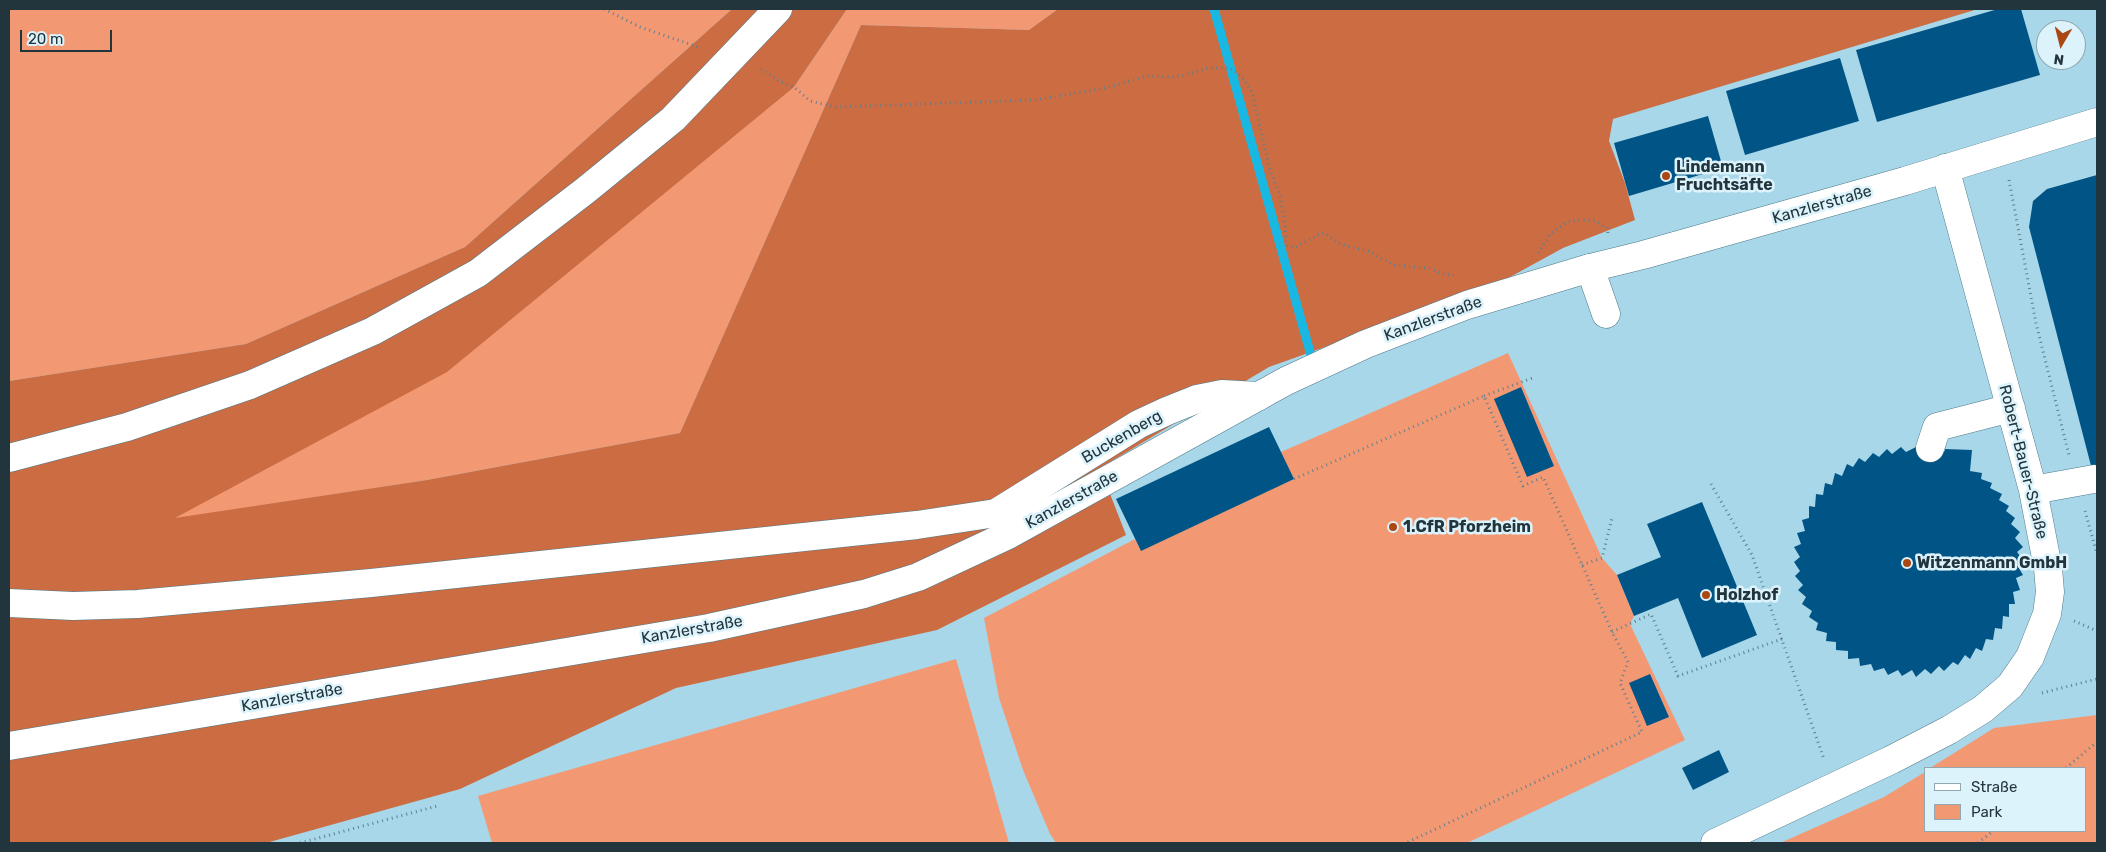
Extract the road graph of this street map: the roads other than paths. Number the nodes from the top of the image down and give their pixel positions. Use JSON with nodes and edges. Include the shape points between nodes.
{"nodes":[{"id":1,"x":778,"y":9,"type":"edge"},
{"id":2,"x":2097,"y":122,"type":"edge"},
{"id":3,"x":1945,"y":168,"type":"junction"},
{"id":4,"x":1590,"y":268,"type":"junction"},
{"id":5,"x":1606,"y":314,"type":"dead end"},
{"id":6,"x":1259,"y":396,"type":"junction"},
{"id":7,"x":2011,"y":408,"type":"junction"},
{"id":8,"x":1930,"y":448,"type":"dead end"},
{"id":9,"x":9,"y":458,"type":"edge"},
{"id":10,"x":2085,"y":480,"type":"road end"},
{"id":11,"x":2033,"y":490,"type":"junction"},
{"id":12,"x":9,"y":603,"type":"edge"},
{"id":13,"x":9,"y":746,"type":"edge"},
{"id":14,"x":1715,"y":843,"type":"edge"}],
"edges":[{"from":1,"to":9,"type":"main road","via":[[673,119],[478,273],[390,322],[250,385],[127,427]]},
{"from":2,"to":3,"type":"main road","name":"Kanzlerstraße"},
{"from":3,"to":4,"type":"main road","name":"Kanzlerstraße"},
{"from":3,"to":7,"type":"main road","name":"Robert-Bauer-Straße"},
{"from":4,"to":5,"type":"main road"},
{"from":4,"to":6,"type":"main road","name":"Kanzlerstraße","via":[[1467,305],[1366,344]]},
{"from":6,"to":12,"type":"main road","name":"Buckenberg","via":[[1222,394],[1167,410],[996,512],[917,525],[371,584],[138,604],[72,606]]},
{"from":6,"to":13,"type":"main road","name":"Kanzlerstraße","via":[[1008,535],[962,558],[864,594],[709,628]]},
{"from":7,"to":8,"type":"main road","via":[[1937,427]]},
{"from":7,"to":11,"type":"main road","name":"Robert-Bauer-Straße"},
{"from":10,"to":11,"type":"main road"},
{"from":11,"to":14,"type":"main road","name":"Robert-Bauer-Straße","via":[[2050,592],[2047,614],[2030,657],[2010,686],[1983,709],[1949,730],[1835,788]]}]}
